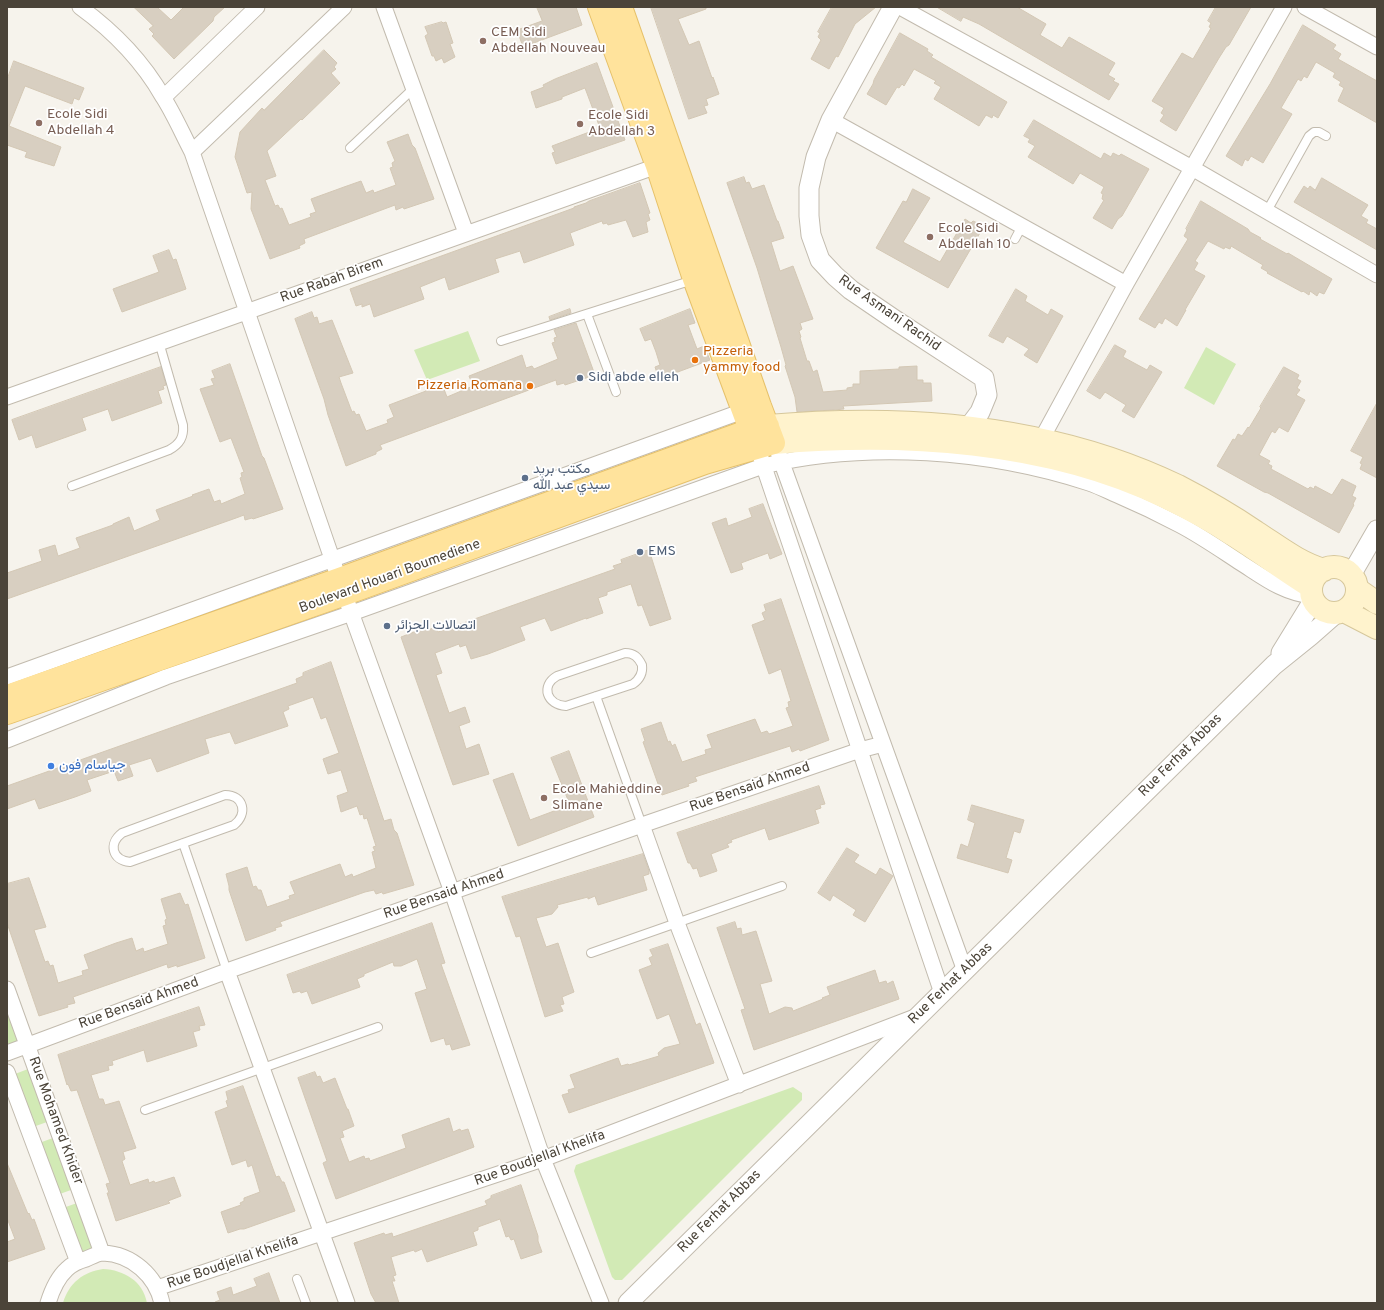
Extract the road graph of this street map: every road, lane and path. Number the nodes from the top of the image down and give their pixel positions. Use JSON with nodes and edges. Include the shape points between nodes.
{"nodes":[{"id":1,"x":80,"y":7,"type":"edge"},
{"id":2,"x":257,"y":7,"type":"edge"},
{"id":3,"x":344,"y":7,"type":"edge"},
{"id":4,"x":384,"y":7,"type":"edge"},
{"id":5,"x":599,"y":7,"type":"edge"},
{"id":6,"x":621,"y":7,"type":"edge"},
{"id":7,"x":893,"y":7,"type":"edge"},
{"id":8,"x":900,"y":7,"type":"edge"},
{"id":9,"x":1284,"y":7,"type":"edge"},
{"id":10,"x":1305,"y":7,"type":"edge"},
{"id":11,"x":1377,"y":47,"type":"edge"},
{"id":12,"x":414,"y":88,"type":"junction"},
{"id":13,"x":164,"y":97,"type":"junction"},
{"id":14,"x":831,"y":120,"type":"junction"},
{"id":15,"x":1326,"y":136,"type":"dead end"},
{"id":16,"x":350,"y":148,"type":"dead end"},
{"id":17,"x":192,"y":152,"type":"junction"},
{"id":18,"x":657,"y":166,"type":"junction"},
{"id":19,"x":1192,"y":168,"type":"junction"},
{"id":20,"x":1267,"y":212,"type":"junction"},
{"id":21,"x":1022,"y":226,"type":"junction"},
{"id":22,"x":466,"y":233,"type":"junction"},
{"id":23,"x":1015,"y":239,"type":"dead end"},
{"id":24,"x":1377,"y":275,"type":"edge"},
{"id":25,"x":694,"y":279,"type":"junction"},
{"id":26,"x":1126,"y":284,"type":"junction"},
{"id":27,"x":248,"y":311,"type":"junction"},
{"id":28,"x":587,"y":314,"type":"junction"},
{"id":29,"x":501,"y":341,"type":"dead end"},
{"id":30,"x":159,"y":342,"type":"junction"},
{"id":31,"x":616,"y":392,"type":"dead end"},
{"id":32,"x":7,"y":397,"type":"edge"},
{"id":33,"x":968,"y":428,"type":"junction"},
{"id":34,"x":1041,"y":440,"type":"junction"},
{"id":35,"x":762,"y":441,"type":"junction"},
{"id":36,"x":72,"y":486,"type":"dead end"},
{"id":37,"x":1377,"y":530,"type":"edge"},
{"id":38,"x":1324,"y":570,"type":"junction"},
{"id":39,"x":1354,"y":582,"type":"junction"},
{"id":40,"x":342,"y":587,"type":"junction"},
{"id":41,"x":1312,"y":595,"type":"junction"},
{"id":42,"x":1377,"y":603,"type":"edge"},
{"id":43,"x":1340,"y":612,"type":"junction"},
{"id":44,"x":1377,"y":628,"type":"edge"},
{"id":45,"x":1274,"y":665,"type":"junction"},
{"id":46,"x":7,"y":676,"type":"edge"},
{"id":47,"x":7,"y":696,"type":"edge"},
{"id":48,"x":596,"y":696,"type":"junction"},
{"id":49,"x":7,"y":714,"type":"edge"},
{"id":50,"x":7,"y":740,"type":"edge"},
{"id":51,"x":883,"y":744,"type":"junction"},
{"id":52,"x":860,"y":750,"type":"junction"},
{"id":53,"x":642,"y":825,"type":"junction"},
{"id":54,"x":183,"y":843,"type":"junction"},
{"id":55,"x":782,"y":886,"type":"dead end"},
{"id":56,"x":452,"y":892,"type":"junction"},
{"id":57,"x":677,"y":923,"type":"junction"},
{"id":58,"x":591,"y":953,"type":"dead end"},
{"id":59,"x":227,"y":971,"type":"junction"},
{"id":60,"x":965,"y":971,"type":"junction"},
{"id":61,"x":7,"y":989,"type":"edge"},
{"id":62,"x":942,"y":993,"type":"junction"},
{"id":63,"x":917,"y":1016,"type":"junction"},
{"id":64,"x":378,"y":1028,"type":"dead end"},
{"id":65,"x":28,"y":1046,"type":"junction"},
{"id":66,"x":7,"y":1053,"type":"edge"},
{"id":67,"x":262,"y":1068,"type":"junction"},
{"id":68,"x":7,"y":1072,"type":"edge"},
{"id":69,"x":739,"y":1085,"type":"junction"},
{"id":70,"x":145,"y":1110,"type":"dead end"},
{"id":71,"x":543,"y":1159,"type":"junction"},
{"id":72,"x":321,"y":1233,"type":"junction"},
{"id":73,"x":102,"y":1253,"type":"junction"},
{"id":74,"x":78,"y":1262,"type":"junction"},
{"id":75,"x":297,"y":1279,"type":"dead end"},
{"id":76,"x":157,"y":1288,"type":"junction"},
{"id":77,"x":48,"y":1303,"type":"edge"},
{"id":78,"x":162,"y":1303,"type":"edge"},
{"id":79,"x":306,"y":1303,"type":"edge"},
{"id":80,"x":347,"y":1303,"type":"edge"},
{"id":81,"x":601,"y":1303,"type":"edge"},
{"id":82,"x":628,"y":1303,"type":"edge"}],
"edges":[{"from":1,"to":13,"type":"street","via":[[96,18],[121,42]]},
{"from":2,"to":13,"type":"street"},
{"from":3,"to":17,"type":"street"},
{"from":4,"to":12,"type":"street"},
{"from":5,"to":18,"type":"main road"},
{"from":6,"to":35,"type":"main road"},
{"from":7,"to":14,"type":"street","name":"Rue Asmani Rachid"},
{"from":8,"to":19,"type":"street"},
{"from":9,"to":19,"type":"street"},
{"from":10,"to":11,"type":"street"},
{"from":12,"to":16,"type":"lane"},
{"from":12,"to":22,"type":"street"},
{"from":13,"to":17,"type":"street"},
{"from":14,"to":21,"type":"street"},
{"from":14,"to":33,"type":"street","name":"Rue Asmani Rachid","via":[[816,157],[809,188],[811,235],[820,260],[851,290],[984,378],[987,395],[980,412]]},
{"from":15,"to":20,"type":"lane","via":[[1319,132],[1309,136]]},
{"from":17,"to":27,"type":"street"},
{"from":18,"to":22,"type":"street","name":"Rue Rabah Birem"},
{"from":18,"to":25,"type":"main road"},
{"from":19,"to":20,"type":"street"},
{"from":19,"to":26,"type":"street"},
{"from":20,"to":24,"type":"street"},
{"from":21,"to":23,"type":"lane"},
{"from":21,"to":26,"type":"street"},
{"from":22,"to":27,"type":"street","name":"Rue Rabah Birem"},
{"from":25,"to":28,"type":"lane"},
{"from":25,"to":35,"type":"main road"},
{"from":26,"to":34,"type":"street"},
{"from":27,"to":30,"type":"street","name":"Rue Rabah Birem"},
{"from":27,"to":40,"type":"street"},
{"from":28,"to":29,"type":"lane"},
{"from":28,"to":31,"type":"lane"},
{"from":30,"to":32,"type":"street","name":"Rue Rabah Birem"},
{"from":30,"to":36,"type":"lane","via":[[183,425],[184,433],[181,440],[169,450]]},
{"from":33,"to":34,"type":"main road"},
{"from":33,"to":35,"type":"main road","via":[[882,421],[808,423]]},
{"from":34,"to":38,"type":"main road","via":[[1120,462],[1171,483],[1220,509],[1301,561]]},
{"from":35,"to":40,"type":"main road","name":"Boulevard Houari Boumediene"},
{"from":35,"to":40,"type":"street"},
{"from":35,"to":41,"type":"main road","via":[[851,438],[927,440],[1003,449],[1065,462],[1112,476],[1164,497],[1232,534]]},
{"from":35,"to":51,"type":"street"},
{"from":35,"to":52,"type":"street"},
{"from":37,"to":39,"type":"street"},
{"from":38,"to":39,"type":"main road","via":[[1339,568]]},
{"from":38,"to":41,"type":"main road","via":[[1316,577]]},
{"from":39,"to":42,"type":"main road"},
{"from":39,"to":43,"type":"main road","via":[[1356,598],[1351,606]]},
{"from":40,"to":46,"type":"street"},
{"from":40,"to":47,"type":"main road","name":"Boulevard Houari Boumediene"},
{"from":40,"to":49,"type":"main road","name":"Boulevard Houari Boumediene"},
{"from":40,"to":50,"type":"street","via":[[166,677]]},
{"from":40,"to":56,"type":"street"},
{"from":41,"to":43,"type":"main road","via":[[1317,607],[1328,613]]},
{"from":41,"to":45,"type":"street","name":"Rue Ferhat Abbas"},
{"from":43,"to":44,"type":"main road"},
{"from":43,"to":45,"type":"street","name":"Rue Ferhat Abbas"},
{"from":45,"to":60,"type":"street","name":"Rue Ferhat Abbas"},
{"from":48,"to":48,"type":"lane","via":[[560,706],[550,700],[547,689],[552,679],[557,676],[625,653],[636,655],[642,665],[638,680]]},
{"from":48,"to":53,"type":"lane"},
{"from":51,"to":52,"type":"street","name":"Rue Bensaid Ahmed"},
{"from":51,"to":60,"type":"street"},
{"from":52,"to":53,"type":"street","name":"Rue Bensaid Ahmed"},
{"from":52,"to":62,"type":"street"},
{"from":53,"to":56,"type":"street","name":"Rue Bensaid Ahmed"},
{"from":53,"to":57,"type":"street"},
{"from":54,"to":54,"type":"lane","via":[[130,862],[119,858],[113,848],[114,842],[122,833],[225,795],[239,800],[243,810],[242,816],[234,825]]},
{"from":54,"to":59,"type":"lane"},
{"from":55,"to":57,"type":"lane"},
{"from":56,"to":59,"type":"street","name":"Rue Bensaid Ahmed"},
{"from":56,"to":71,"type":"street"},
{"from":57,"to":58,"type":"lane"},
{"from":57,"to":69,"type":"street"},
{"from":59,"to":65,"type":"street","name":"Rue Bensaid Ahmed"},
{"from":59,"to":67,"type":"street"},
{"from":60,"to":62,"type":"street","name":"Rue Ferhat Abbas"},
{"from":61,"to":65,"type":"street","name":"Rue Mohamed Khider"},
{"from":62,"to":63,"type":"street","name":"Rue Ferhat Abbas"},
{"from":63,"to":69,"type":"street","name":"Rue Boudjellal Khelifa"},
{"from":63,"to":82,"type":"street","name":"Rue Ferhat Abbas"},
{"from":64,"to":67,"type":"lane"},
{"from":65,"to":66,"type":"street","name":"Rue Bensaid Ahmed"},
{"from":65,"to":73,"type":"street","name":"Rue Mohamed Khider"},
{"from":67,"to":70,"type":"lane"},
{"from":67,"to":72,"type":"street"},
{"from":68,"to":74,"type":"street","name":"Rue Mohamed Khider"},
{"from":69,"to":71,"type":"street","name":"Rue Boudjellal Khelifa"},
{"from":71,"to":72,"type":"street","name":"Rue Boudjellal Khelifa"},
{"from":71,"to":81,"type":"street"},
{"from":72,"to":76,"type":"street","name":"Rue Boudjellal Khelifa"},
{"from":72,"to":80,"type":"street"},
{"from":73,"to":74,"type":"street"},
{"from":73,"to":76,"type":"street","via":[[130,1260],[146,1272]]},
{"from":74,"to":77,"type":"street","via":[[67,1269],[54,1284]]},
{"from":75,"to":79,"type":"lane"},
{"from":76,"to":78,"type":"street"}]}
